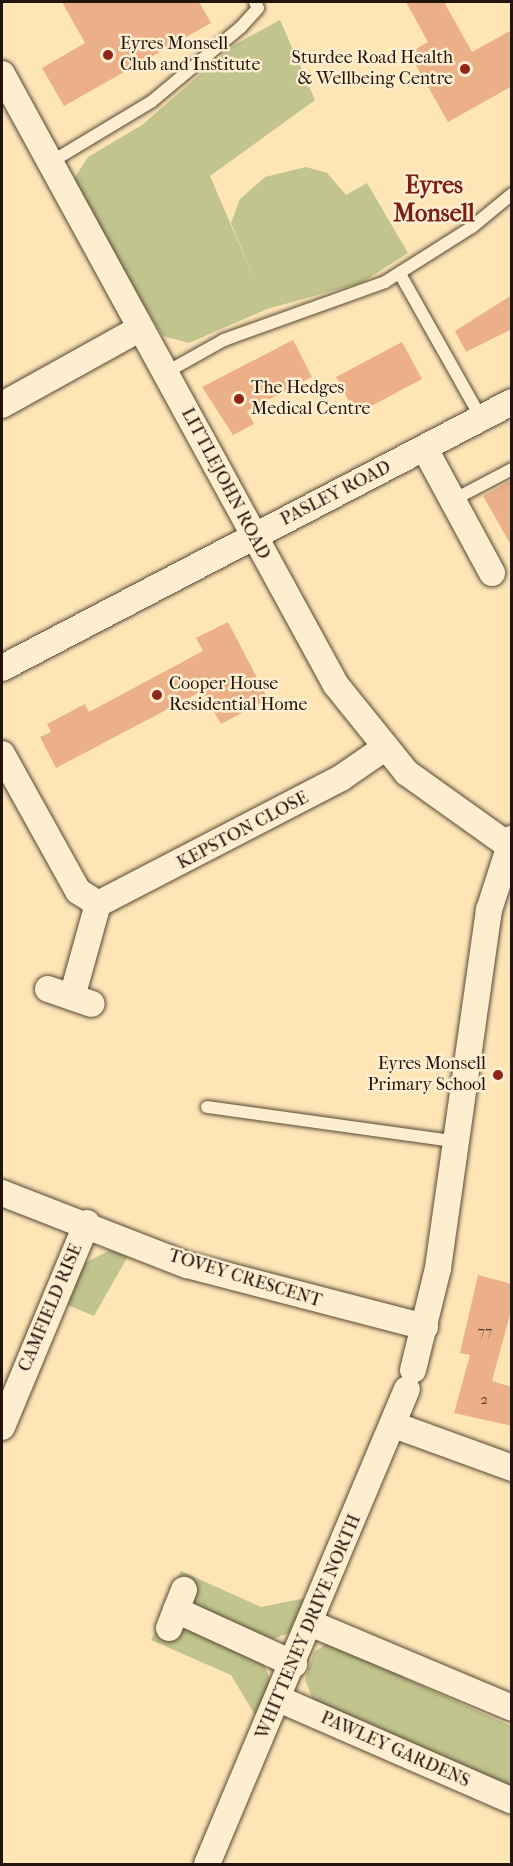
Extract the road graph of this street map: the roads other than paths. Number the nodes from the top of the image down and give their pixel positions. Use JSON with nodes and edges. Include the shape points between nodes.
{"nodes":[{"id":1,"x":255,"y":2,"type":"edge"},
{"id":2,"x":2,"y":74,"type":"edge"},
{"id":3,"x":51,"y":162,"type":"junction"},
{"id":4,"x":512,"y":194,"type":"edge"},
{"id":5,"x":400,"y":274,"type":"junction"},
{"id":6,"x":139,"y":329,"type":"junction"},
{"id":7,"x":165,"y":373,"type":"junction"},
{"id":8,"x":512,"y":402,"type":"edge"},
{"id":9,"x":2,"y":405,"type":"edge"},
{"id":10,"x":481,"y":418,"type":"junction"},
{"id":11,"x":425,"y":449,"type":"junction"},
{"id":12,"x":512,"y":469,"type":"edge"},
{"id":13,"x":453,"y":500,"type":"junction"},
{"id":14,"x":253,"y":535,"type":"junction"},
{"id":15,"x":492,"y":573,"type":"dead end"},
{"id":16,"x":2,"y":668,"type":"edge"},
{"id":17,"x":383,"y":749,"type":"junction"},
{"id":18,"x":2,"y":754,"type":"edge"},
{"id":19,"x":510,"y":842,"type":"edge"},
{"id":20,"x":98,"y":904,"type":"junction"},
{"id":21,"x":71,"y":997,"type":"dead end"},
{"id":22,"x":207,"y":1107,"type":"dead end"},
{"id":23,"x":453,"y":1141,"type":"junction"},
{"id":24,"x":2,"y":1193,"type":"edge"},
{"id":25,"x":87,"y":1223,"type":"junction"},
{"id":26,"x":425,"y":1328,"type":"junction"},
{"id":27,"x":12,"y":1371,"type":"edge"},
{"id":28,"x":394,"y":1425,"type":"junction"},
{"id":29,"x":2,"y":1427,"type":"edge"},
{"id":30,"x":512,"y":1468,"type":"edge"},
{"id":31,"x":176,"y":1609,"type":"dead end"},
{"id":32,"x":310,"y":1623,"type":"junction"},
{"id":33,"x":294,"y":1664,"type":"junction"},
{"id":34,"x":279,"y":1700,"type":"junction"},
{"id":35,"x":512,"y":1708,"type":"edge"},
{"id":36,"x":512,"y":1801,"type":"edge"},
{"id":37,"x":207,"y":1864,"type":"edge"}],
"edges":[{"from":1,"to":3,"type":"lane","via":[[258,8],[241,27],[151,102]]},
{"from":2,"to":3,"type":"street","name":"LITTLEJOHN ROAD"},
{"from":3,"to":6,"type":"street","name":"LITTLEJOHN ROAD"},
{"from":4,"to":5,"type":"lane"},
{"from":5,"to":7,"type":"lane","via":[[350,298],[224,340]]},
{"from":5,"to":10,"type":"lane"},
{"from":6,"to":7,"type":"street","name":"LITTLEJOHN ROAD"},
{"from":6,"to":9,"type":"street"},
{"from":7,"to":14,"type":"street","name":"LITTLEJOHN ROAD"},
{"from":8,"to":10,"type":"street","name":"PASLEY ROAD"},
{"from":10,"to":11,"type":"street","name":"PASLEY ROAD"},
{"from":11,"to":13,"type":"street"},
{"from":11,"to":14,"type":"street","name":"PASLEY ROAD"},
{"from":12,"to":13,"type":"lane"},
{"from":13,"to":15,"type":"street"},
{"from":14,"to":16,"type":"street","name":"PASLEY ROAD"},
{"from":14,"to":17,"type":"street","name":"LITTLEJOHN ROAD","via":[[336,685]]},
{"from":17,"to":19,"type":"street","name":"LITTLEJOHN ROAD","via":[[434,795]]},
{"from":17,"to":20,"type":"street","name":"KEPSTON CLOSE","via":[[341,778]]},
{"from":18,"to":20,"type":"street","via":[[78,891]]},
{"from":19,"to":23,"type":"street","name":"WHITTENEY DRIVE NORTH","via":[[489,910]]},
{"from":20,"to":21,"type":"street"},
{"from":22,"to":23,"type":"lane"},
{"from":23,"to":26,"type":"street","name":"WHITTENEY DRIVE NORTH"},
{"from":24,"to":25,"type":"street","name":"TOVEY CRESCENT"},
{"from":25,"to":26,"type":"street","name":"TOVEY CRESCENT","via":[[187,1264]]},
{"from":25,"to":27,"type":"street","name":"CAMFIELD RISE"},
{"from":26,"to":28,"type":"street","name":"WHITTENEY DRIVE NORTH"},
{"from":27,"to":29,"type":"street","name":"CAMFIELD RISE"},
{"from":28,"to":30,"type":"street"},
{"from":28,"to":32,"type":"street","name":"WHITTENEY DRIVE NORTH"},
{"from":31,"to":33,"type":"street"},
{"from":32,"to":33,"type":"street","name":"WHITTENEY DRIVE NORTH"},
{"from":32,"to":35,"type":"street"},
{"from":33,"to":34,"type":"street","name":"WHITTENEY DRIVE NORTH"},
{"from":34,"to":36,"type":"street","name":"PAWLEY GARDENS"},
{"from":34,"to":37,"type":"street","name":"WHITTENEY DRIVE NORTH"}]}
